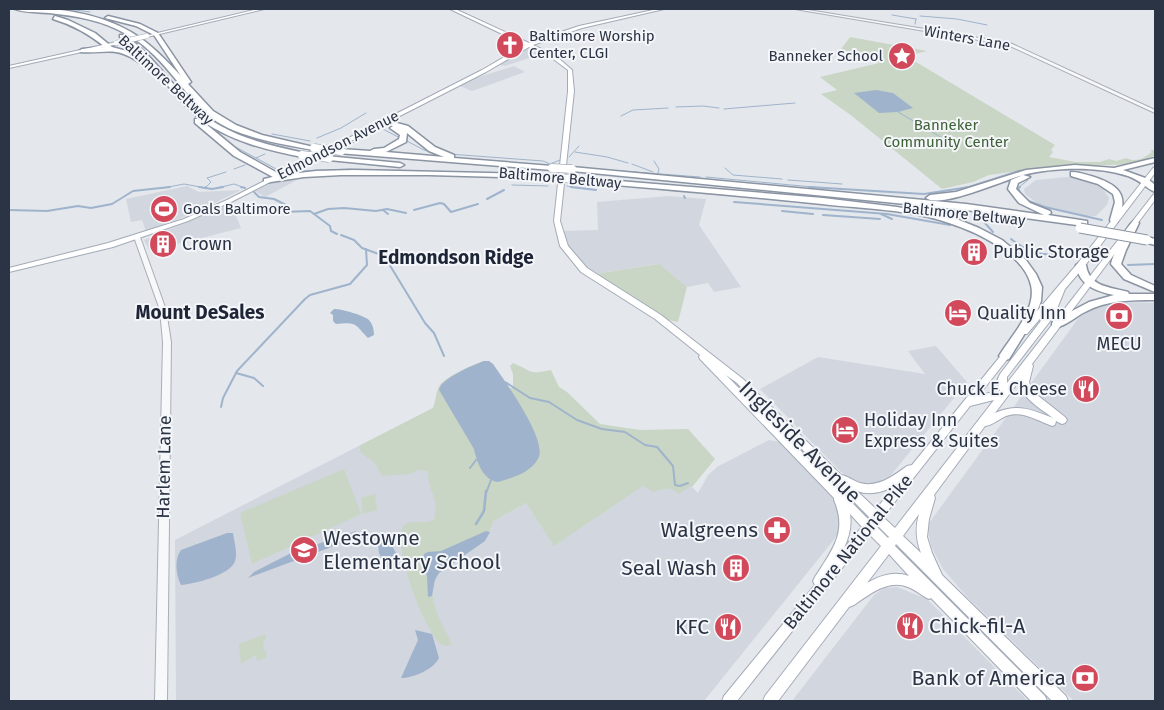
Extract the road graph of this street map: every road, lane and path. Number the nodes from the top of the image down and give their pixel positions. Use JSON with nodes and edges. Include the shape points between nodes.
{"nodes":[{"id":1,"x":28,"y":9,"type":"edge"},
{"id":2,"x":262,"y":9,"type":"edge"},
{"id":3,"x":452,"y":9,"type":"edge"},
{"id":4,"x":662,"y":9,"type":"edge"},
{"id":5,"x":797,"y":9,"type":"edge"},
{"id":6,"x":14,"y":11,"type":"edge"},
{"id":7,"x":156,"y":34,"type":"junction"},
{"id":8,"x":529,"y":45,"type":"junction"},
{"id":9,"x":95,"y":46,"type":"junction"},
{"id":10,"x":108,"y":46,"type":"junction"},
{"id":11,"x":82,"y":51,"type":"junction"},
{"id":12,"x":67,"y":54,"type":"junction"},
{"id":13,"x":9,"y":67,"type":"edge"},
{"id":14,"x":169,"y":84,"type":"junction"},
{"id":15,"x":178,"y":94,"type":"junction"},
{"id":16,"x":198,"y":99,"type":"junction"},
{"id":17,"x":1155,"y":112,"type":"edge"},
{"id":18,"x":383,"y":122,"type":"junction"},
{"id":19,"x":341,"y":151,"type":"junction"},
{"id":20,"x":1155,"y":160,"type":"edge"},
{"id":21,"x":533,"y":167,"type":"junction"},
{"id":22,"x":290,"y":169,"type":"junction"},
{"id":23,"x":1097,"y":169,"type":"junction"},
{"id":24,"x":1155,"y":169,"type":"edge"},
{"id":25,"x":302,"y":174,"type":"junction"},
{"id":26,"x":277,"y":176,"type":"junction"},
{"id":27,"x":532,"y":176,"type":"junction"},
{"id":28,"x":1146,"y":180,"type":"junction"},
{"id":29,"x":267,"y":181,"type":"junction"},
{"id":30,"x":1155,"y":189,"type":"edge"},
{"id":31,"x":796,"y":190,"type":"junction"},
{"id":32,"x":1155,"y":196,"type":"edge"},
{"id":33,"x":783,"y":197,"type":"junction"},
{"id":34,"x":1114,"y":220,"type":"junction"},
{"id":35,"x":1135,"y":223,"type":"junction"},
{"id":36,"x":1082,"y":226,"type":"junction"},
{"id":37,"x":137,"y":237,"type":"junction"},
{"id":38,"x":1153,"y":240,"type":"edge"},
{"id":39,"x":1081,"y":265,"type":"junction"},
{"id":40,"x":9,"y":270,"type":"edge"},
{"id":41,"x":1089,"y":283,"type":"junction"},
{"id":42,"x":1063,"y":284,"type":"junction"},
{"id":43,"x":1155,"y":289,"type":"edge"},
{"id":44,"x":1150,"y":297,"type":"edge"},
{"id":45,"x":1057,"y":324,"type":"junction"},
{"id":46,"x":683,"y":336,"type":"junction"},
{"id":47,"x":1004,"y":356,"type":"junction"},
{"id":48,"x":1032,"y":358,"type":"junction"},
{"id":49,"x":1005,"y":394,"type":"junction"},
{"id":50,"x":967,"y":404,"type":"junction"},
{"id":51,"x":1062,"y":420,"type":"dead end"},
{"id":52,"x":1052,"y":422,"type":"dead end"},
{"id":53,"x":979,"y":427,"type":"junction"},
{"id":54,"x":923,"y":459,"type":"junction"},
{"id":55,"x":830,"y":471,"type":"junction"},
{"id":56,"x":935,"y":487,"type":"junction"},
{"id":57,"x":833,"y":489,"type":"junction"},
{"id":58,"x":873,"y":522,"type":"junction"},
{"id":59,"x":892,"y":542,"type":"junction"},
{"id":60,"x":945,"y":587,"type":"junction"},
{"id":61,"x":804,"y":607,"type":"junction"},
{"id":62,"x":842,"y":607,"type":"junction"},
{"id":63,"x":948,"y":607,"type":"junction"},
{"id":64,"x":161,"y":701,"type":"edge"},
{"id":65,"x":729,"y":701,"type":"edge"},
{"id":66,"x":770,"y":701,"type":"edge"},
{"id":67,"x":1040,"y":701,"type":"edge"},
{"id":68,"x":1061,"y":701,"type":"edge"}],
"edges":[{"from":1,"to":6,"type":"highway","name":"Baltimore Beltway"},
{"from":1,"to":7,"type":"highway","via":[[107,17],[138,25]]},
{"from":1,"to":16,"type":"highway","name":"Baltimore Beltway","via":[[94,19],[131,34],[146,45]]},
{"from":2,"to":7,"type":"main road"},
{"from":3,"to":8,"type":"main road","name":"Ingleside Avenue"},
{"from":4,"to":8,"type":"main road","name":"Edmondson Avenue","via":[[575,29]]},
{"from":5,"to":17,"type":"street","name":"Winters Lane","via":[[1009,44]]},
{"from":6,"to":10,"type":"highway","via":[[66,21],[94,34]]},
{"from":6,"to":14,"type":"highway","name":"Baltimore Beltway","via":[[76,19],[114,31],[131,42]]},
{"from":7,"to":10,"type":"main road","bridge":true},
{"from":7,"to":16,"type":"highway"},
{"from":8,"to":18,"type":"main road","name":"Edmondson Avenue"},
{"from":8,"to":46,"type":"main road","name":"Ingleside Avenue","via":[[559,60],[571,74],[558,206],[558,227],[564,246],[584,270]]},
{"from":9,"to":10,"type":"main road"},
{"from":9,"to":11,"type":"main road"},
{"from":9,"to":12,"type":"main road"},
{"from":10,"to":11,"type":"highway"},
{"from":10,"to":14,"type":"highway","via":[[134,56]]},
{"from":11,"to":12,"type":"main road"},
{"from":12,"to":13,"type":"main road"},
{"from":14,"to":15,"type":"highway","name":"Baltimore Beltway"},
{"from":15,"to":26,"type":"highway","via":[[190,113],[213,136],[246,160]]},
{"from":15,"to":27,"type":"highway","name":"Baltimore Beltway","bridge":true,"via":[[200,116],[223,131],[266,147],[329,158]]},
{"from":16,"to":19,"type":"highway","name":"Baltimore Beltway","bridge":true,"via":[[210,113],[232,127],[277,141]]},
{"from":18,"to":19,"type":"highway","via":[[404,134],[403,140],[386,150]]},
{"from":18,"to":21,"type":"highway","via":[[405,128],[432,149],[449,156]]},
{"from":18,"to":22,"type":"main road","name":"Edmondson Avenue"},
{"from":19,"to":21,"type":"highway","name":"Baltimore Beltway"},
{"from":20,"to":23,"type":"highway","via":[[1135,166]]},
{"from":21,"to":31,"type":"highway","name":"Baltimore Beltway","bridge":true},
{"from":22,"to":25,"type":"highway"},
{"from":22,"to":26,"type":"main road","name":"Edmondson Avenue"},
{"from":23,"to":28,"type":"highway","via":[[1127,173]]},
{"from":23,"to":31,"type":"highway","via":[[1055,168],[1025,172],[967,193],[941,198]]},
{"from":24,"to":28,"type":"main road","name":"Baltimore National Pike"},
{"from":25,"to":27,"type":"highway","via":[[408,171]]},
{"from":25,"to":29,"type":"highway"},
{"from":26,"to":29,"type":"main road","name":"Edmondson Avenue"},
{"from":27,"to":33,"type":"highway","name":"Baltimore Beltway","bridge":true},
{"from":28,"to":30,"type":"highway"},
{"from":28,"to":34,"type":"main road","name":"Baltimore National Pike"},
{"from":29,"to":37,"type":"main road","name":"Edmondson Avenue","via":[[202,213]]},
{"from":31,"to":36,"type":"highway","name":"Baltimore Beltway","via":[[998,211]]},
{"from":32,"to":35,"type":"main road","name":"Baltimore National Pike"},
{"from":33,"to":36,"type":"highway","name":"Baltimore Beltway"},
{"from":33,"to":47,"type":"highway","via":[[931,216],[968,227],[1005,247],[1023,262],[1037,290],[1033,309]]},
{"from":34,"to":36,"type":"highway","via":[[1119,202],[1117,193],[1094,179],[1050,172],[1025,177],[1012,185],[1013,192],[1026,204]]},
{"from":34,"to":39,"type":"main road","name":"Baltimore National Pike"},
{"from":35,"to":41,"type":"main road","name":"Baltimore National Pike"},
{"from":35,"to":43,"type":"highway","via":[[1116,264],[1134,280]]},
{"from":36,"to":38,"type":"highway","name":"Baltimore Beltway","bridge":true},
{"from":37,"to":40,"type":"main road","name":"Edmondson Avenue"},
{"from":37,"to":64,"type":"street","name":"Harlem Lane","via":[[162,310],[167,342]]},
{"from":39,"to":41,"type":"highway","via":[[1082,275]]},
{"from":39,"to":42,"type":"main road","name":"Baltimore National Pike"},
{"from":41,"to":44,"type":"highway","via":[[1108,291]]},
{"from":41,"to":45,"type":"main road","name":"Baltimore National Pike"},
{"from":42,"to":47,"type":"main road","name":"Baltimore National Pike"},
{"from":42,"to":49,"type":"main road","via":[[1051,314],[1002,376]]},
{"from":44,"to":45,"type":"highway","via":[[1115,298],[1093,303]]},
{"from":45,"to":48,"type":"main road","name":"Baltimore National Pike"},
{"from":46,"to":55,"type":"main road","name":"Ingleside Avenue","via":[[740,381]]},
{"from":46,"to":57,"type":"main road","name":"Ingleside Avenue"},
{"from":47,"to":50,"type":"main road","name":"Baltimore National Pike"},
{"from":48,"to":49,"type":"main road","name":"Baltimore National Pike"},
{"from":48,"to":51,"type":"main road","via":[[1024,382],[1028,393]]},
{"from":49,"to":50,"type":"main road"},
{"from":49,"to":53,"type":"main road","name":"Baltimore National Pike"},
{"from":50,"to":54,"type":"main road","name":"Baltimore National Pike"},
{"from":52,"to":53,"type":"main road","via":[[1012,410]]},
{"from":53,"to":56,"type":"main road","name":"Baltimore National Pike"},
{"from":54,"to":55,"type":"main road","via":[[891,484],[879,489],[856,487]]},
{"from":54,"to":58,"type":"main road","name":"Baltimore National Pike"},
{"from":55,"to":58,"type":"main road","name":"Ingleside Avenue"},
{"from":56,"to":59,"type":"main road","name":"Baltimore National Pike"},
{"from":56,"to":60,"type":"main road","via":[[922,518],[921,540]]},
{"from":57,"to":58,"type":"main road","name":"Ingleside Avenue"},
{"from":57,"to":61,"type":"main road","via":[[846,514],[846,532]]},
{"from":58,"to":59,"type":"main road","name":"Ingleside Avenue"},
{"from":58,"to":61,"type":"main road","name":"Baltimore National Pike"},
{"from":59,"to":60,"type":"main road","name":"Ingleside Avenue"},
{"from":59,"to":62,"type":"main road","name":"Baltimore National Pike"},
{"from":59,"to":63,"type":"main road","name":"Ingleside Avenue"},
{"from":60,"to":68,"type":"main road","name":"Ingleside Avenue"},
{"from":61,"to":65,"type":"main road","name":"Baltimore National Pike"},
{"from":62,"to":63,"type":"main road","via":[[877,582],[893,578],[926,590]]},
{"from":62,"to":66,"type":"main road","name":"Baltimore National Pike"},
{"from":63,"to":67,"type":"main road","name":"Ingleside Avenue"}]}
